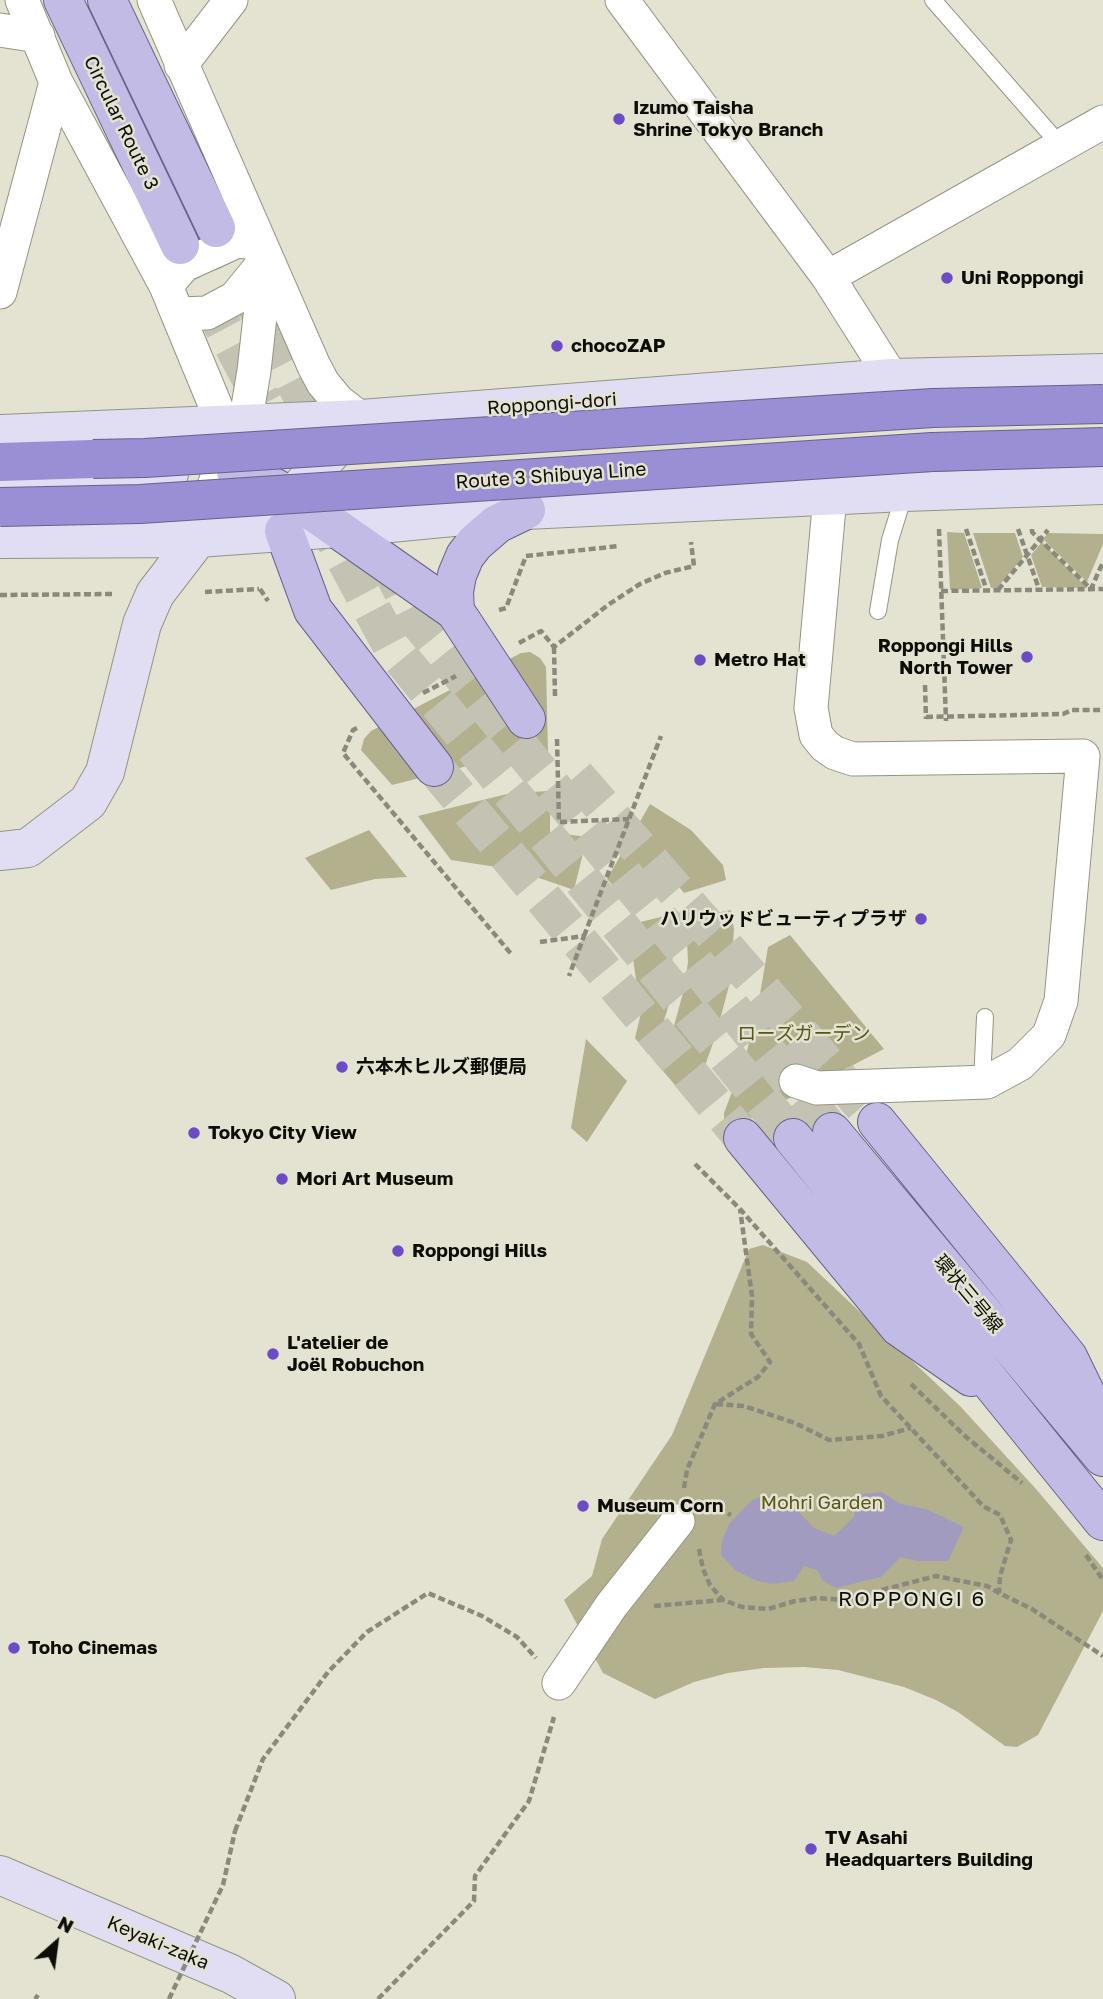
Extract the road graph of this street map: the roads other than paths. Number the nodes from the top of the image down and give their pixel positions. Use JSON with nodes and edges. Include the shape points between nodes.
{"nodes":[{"id":1,"x":22,"y":0,"type":"edge"},
{"id":2,"x":63,"y":0,"type":"edge"},
{"id":3,"x":107,"y":0,"type":"edge"},
{"id":4,"x":154,"y":0,"type":"edge"},
{"id":5,"x":231,"y":0,"type":"edge"},
{"id":6,"x":622,"y":0,"type":"edge"},
{"id":7,"x":933,"y":0,"type":"edge"},
{"id":8,"x":0,"y":30,"type":"edge"},
{"id":9,"x":38,"y":36,"type":"junction"},
{"id":10,"x":181,"y":65,"type":"junction"},
{"id":11,"x":56,"y":82,"type":"junction"},
{"id":12,"x":1103,"y":122,"type":"edge"},
{"id":13,"x":1061,"y":146,"type":"junction"},
{"id":14,"x":216,"y":228,"type":"tunnel mouth"},
{"id":15,"x":180,"y":245,"type":"tunnel mouth"},
{"id":16,"x":262,"y":252,"type":"junction"},
{"id":17,"x":828,"y":277,"type":"junction"},
{"id":18,"x":0,"y":292,"type":"edge"},
{"id":19,"x":172,"y":300,"type":"junction"},
{"id":20,"x":1103,"y":373,"type":"edge"},
{"id":21,"x":892,"y":378,"type":"junction"},
{"id":22,"x":1103,"y":404,"type":"edge"},
{"id":23,"x":361,"y":419,"type":"junction"},
{"id":24,"x":235,"y":423,"type":"junction"},
{"id":25,"x":0,"y":434,"type":"edge"},
{"id":26,"x":1103,"y":447,"type":"edge"},
{"id":27,"x":0,"y":462,"type":"edge"},
{"id":28,"x":227,"y":472,"type":"junction"},
{"id":29,"x":0,"y":485,"type":"edge"},
{"id":30,"x":1103,"y":485,"type":"edge"},
{"id":31,"x":905,"y":492,"type":"junction"},
{"id":32,"x":830,"y":496,"type":"junction"},
{"id":33,"x":0,"y":507,"type":"edge"},
{"id":34,"x":526,"y":510,"type":"junction"},
{"id":35,"x":288,"y":514,"type":"junction"},
{"id":36,"x":338,"y":528,"type":"junction"},
{"id":37,"x":198,"y":538,"type":"junction"},
{"id":38,"x":0,"y":539,"type":"edge"},
{"id":39,"x":878,"y":611,"type":"dead end"},
{"id":40,"x":473,"y":620,"type":"junction"},
{"id":41,"x":538,"y":720,"type":"road end"},
{"id":42,"x":1093,"y":753,"type":"edge"},
{"id":43,"x":443,"y":766,"type":"joint"},
{"id":44,"x":0,"y":850,"type":"edge"},
{"id":45,"x":985,"y":1017,"type":"dead end"},
{"id":46,"x":796,"y":1081,"type":"dead end"},
{"id":47,"x":982,"y":1082,"type":"junction"},
{"id":48,"x":877,"y":1122,"type":"tunnel mouth"},
{"id":49,"x":832,"y":1132,"type":"tunnel mouth"},
{"id":50,"x":743,"y":1138,"type":"tunnel mouth"},
{"id":51,"x":793,"y":1138,"type":"tunnel mouth"},
{"id":52,"x":1008,"y":1402,"type":"junction"},
{"id":53,"x":1097,"y":1449,"type":"edge"},
{"id":54,"x":678,"y":1521,"type":"road end"},
{"id":55,"x":1103,"y":1521,"type":"edge"},
{"id":56,"x":559,"y":1683,"type":"road end"},
{"id":57,"x":0,"y":1875,"type":"edge"},
{"id":58,"x":276,"y":1999,"type":"edge"}],
"edges":[{"from":1,"to":9,"type":"street"},
{"from":2,"to":15,"type":"main road","name":"Circular Route 3"},
{"from":3,"to":14,"type":"main road","name":"Circular Route 3"},
{"from":4,"to":10,"type":"street"},
{"from":5,"to":10,"type":"street"},
{"from":6,"to":17,"type":"street"},
{"from":7,"to":13,"type":"lane"},
{"from":8,"to":9,"type":"street"},
{"from":9,"to":11,"type":"street"},
{"from":10,"to":16,"type":"street"},
{"from":11,"to":18,"type":"street"},
{"from":11,"to":19,"type":"street"},
{"from":12,"to":13,"type":"street"},
{"from":13,"to":17,"type":"street"},
{"from":16,"to":19,"type":"street","via":[[235,298],[207,313]]},
{"from":16,"to":19,"type":"street","via":[[237,241],[184,265]]},
{"from":16,"to":23,"type":"street","via":[[323,383]]},
{"from":16,"to":24,"type":"street","via":[[257,347]]},
{"from":17,"to":21,"type":"street"},
{"from":19,"to":24,"type":"street","via":[[204,374]]},
{"from":20,"to":21,"type":"main road","name":"Roppongi-dori"},
{"from":21,"to":23,"type":"main road","name":"Roppongi-dori"},
{"from":22,"to":27,"type":"highway","bridge":true,"via":[[919,409],[145,458]]},
{"from":23,"to":24,"type":"main road","name":"Roppongi-dori"},
{"from":23,"to":35,"type":"main road"},
{"from":24,"to":25,"type":"main road","name":"Roppongi-dori"},
{"from":24,"to":28,"type":"street"},
{"from":26,"to":33,"type":"highway","name":"Route 3 Shibuya Line","bridge":true,"via":[[932,452],[140,504]]},
{"from":28,"to":29,"type":"main road"},
{"from":28,"to":35,"type":"main road","via":[[262,481]]},
{"from":28,"to":37,"type":"street","via":[[220,505]]},
{"from":30,"to":31,"type":"main road"},
{"from":31,"to":32,"type":"main road"},
{"from":31,"to":39,"type":"lane","via":[[890,540]]},
{"from":32,"to":34,"type":"main road"},
{"from":32,"to":42,"type":"street","via":[[811,708],[816,735],[825,746],[853,759]]},
{"from":34,"to":36,"type":"main road"},
{"from":34,"to":40,"type":"main road","via":[[497,524],[465,556],[454,592]]},
{"from":35,"to":36,"type":"main road"},
{"from":35,"to":37,"type":"main road"},
{"from":35,"to":43,"type":"street","via":[[332,612]]},
{"from":35,"to":43,"type":"main road","via":[[313,610]]},
{"from":36,"to":40,"type":"main road"},
{"from":37,"to":38,"type":"main road"},
{"from":37,"to":44,"type":"main road","via":[[155,594],[134,609],[105,772],[88,802],[28,848]]},
{"from":40,"to":41,"type":"main road"},
{"from":42,"to":47,"type":"street","via":[[1061,1001],[1049,1035],[1020,1064]]},
{"from":45,"to":47,"type":"lane"},
{"from":46,"to":47,"type":"street","via":[[817,1088]]},
{"from":48,"to":53,"type":"main road","via":[[1068,1357],[1085,1392]]},
{"from":49,"to":53,"type":"main road","name":"環状三号線"},
{"from":50,"to":52,"type":"main road","via":[[899,1327]]},
{"from":51,"to":52,"type":"main road"},
{"from":52,"to":55,"type":"main road"},
{"from":54,"to":56,"type":"street","via":[[611,1606]]},
{"from":57,"to":58,"type":"main road","name":"Keyaki-zaka","via":[[231,1974]]}]}
